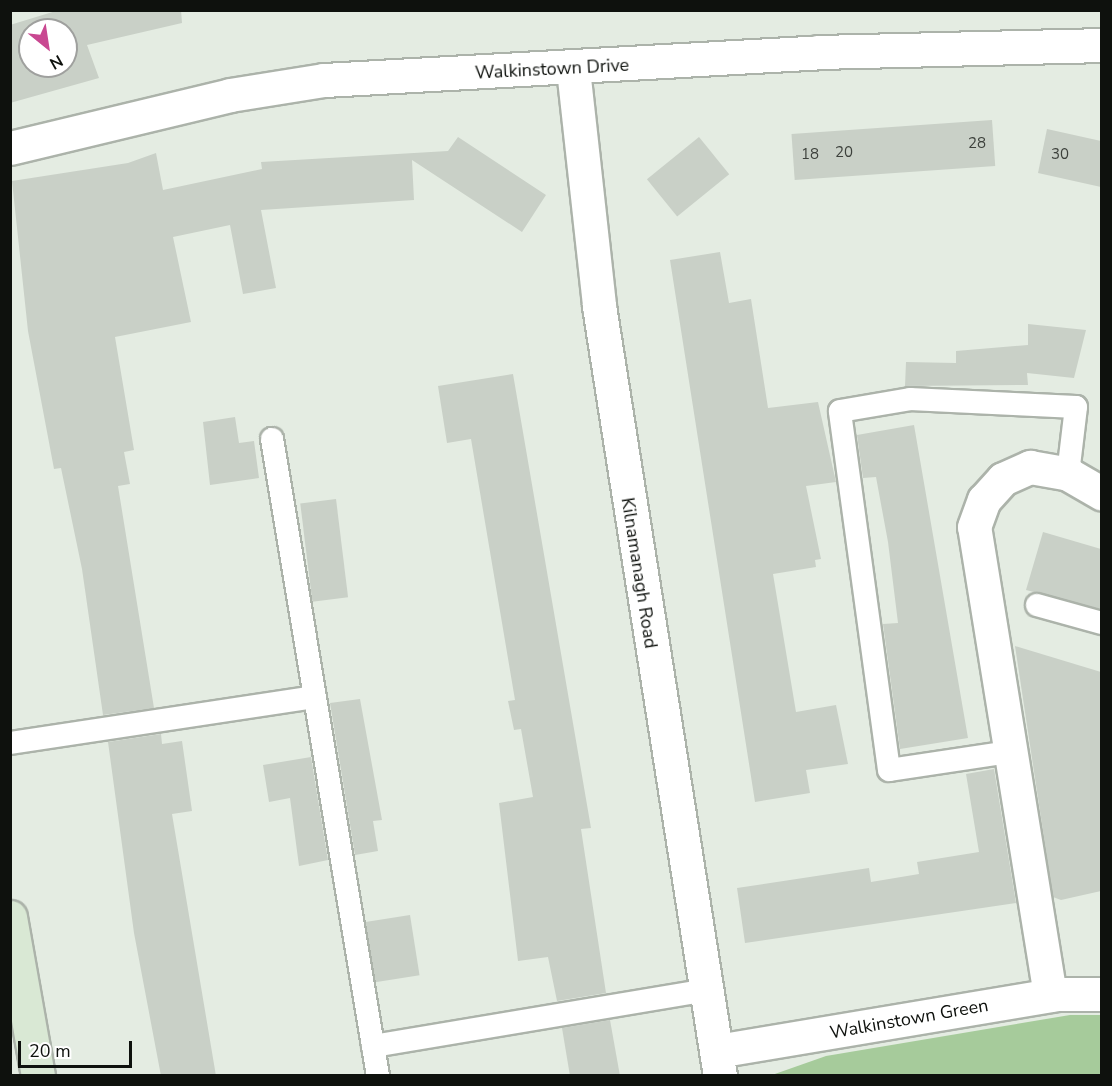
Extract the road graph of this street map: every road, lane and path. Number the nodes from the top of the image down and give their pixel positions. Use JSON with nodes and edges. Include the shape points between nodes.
{"nodes":[{"id":1,"x":1101,"y":45,"type":"edge"},
{"id":2,"x":573,"y":69,"type":"junction"},
{"id":3,"x":10,"y":148,"type":"edge"},
{"id":4,"x":272,"y":439,"type":"dead end"},
{"id":5,"x":1068,"y":474,"type":"junction"},
{"id":6,"x":1101,"y":494,"type":"edge"},
{"id":7,"x":1037,"y":605,"type":"dead end"},
{"id":8,"x":1101,"y":623,"type":"edge"},
{"id":9,"x":315,"y":697,"type":"junction"},
{"id":10,"x":10,"y":743,"type":"edge"},
{"id":11,"x":1009,"y":752,"type":"junction"},
{"id":12,"x":10,"y":917,"type":"edge"},
{"id":13,"x":706,"y":990,"type":"junction"},
{"id":14,"x":1101,"y":994,"type":"edge"},
{"id":15,"x":1050,"y":995,"type":"junction"},
{"id":16,"x":373,"y":1046,"type":"junction"},
{"id":17,"x":719,"y":1063,"type":"edge"},
{"id":18,"x":38,"y":1076,"type":"edge"},
{"id":19,"x":378,"y":1076,"type":"edge"}],
"edges":[{"from":1,"to":2,"type":"street","name":"Walkinstown Drive","via":[[818,52]]},
{"from":2,"to":3,"type":"street","name":"Walkinstown Drive","via":[[324,80],[230,95]]},
{"from":2,"to":13,"type":"street","name":"Kilnamanagh Road","via":[[599,306]]},
{"from":4,"to":9,"type":"lane"},
{"from":5,"to":6,"type":"street"},
{"from":5,"to":11,"type":"street","via":[[1030,467],[1002,479],[984,500],[974,527]]},
{"from":5,"to":11,"type":"lane","via":[[1076,407],[910,399],[840,411],[890,770]]},
{"from":7,"to":8,"type":"lane"},
{"from":9,"to":10,"type":"lane"},
{"from":9,"to":16,"type":"lane"},
{"from":11,"to":15,"type":"street"},
{"from":12,"to":18,"type":"main road"},
{"from":13,"to":16,"type":"lane"},
{"from":13,"to":17,"type":"street","name":"Kilnamanagh Road"},
{"from":14,"to":15,"type":"street","name":"Walkinstown Green"},
{"from":15,"to":17,"type":"street","name":"Walkinstown Green"},
{"from":16,"to":19,"type":"lane"}]}
